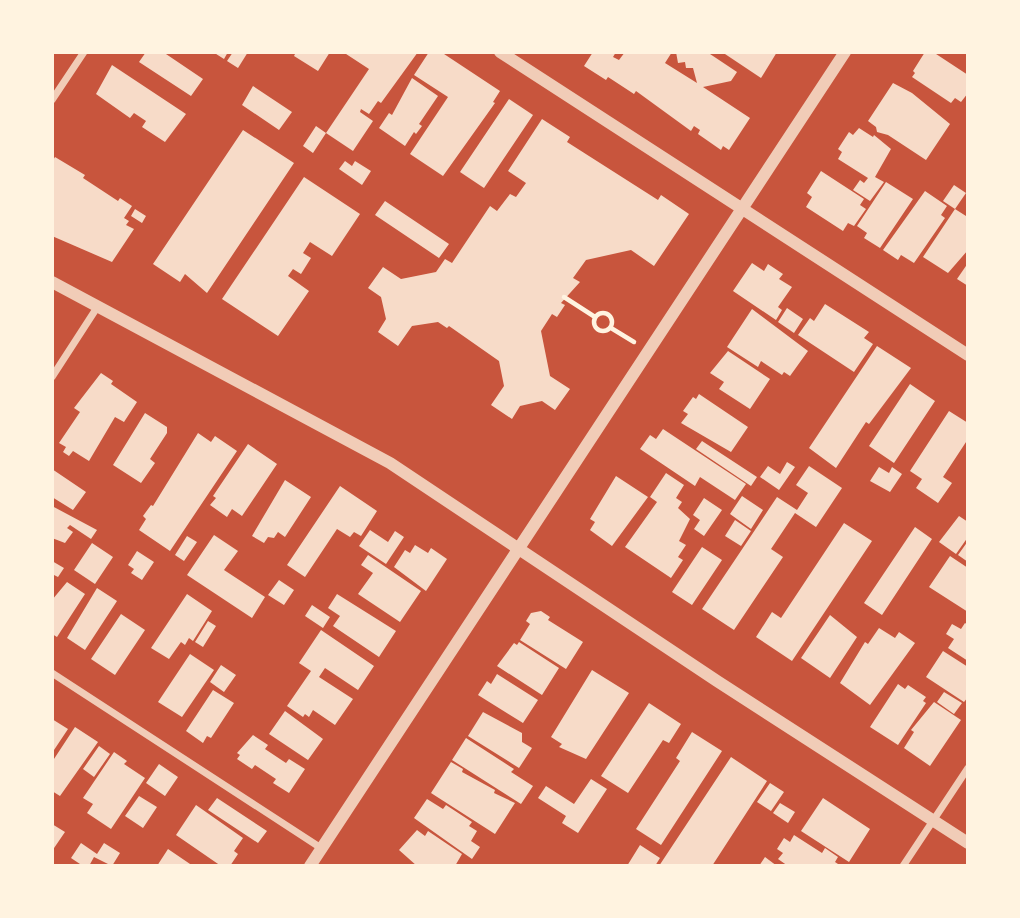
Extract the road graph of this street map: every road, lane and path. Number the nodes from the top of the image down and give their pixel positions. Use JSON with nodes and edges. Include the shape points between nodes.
{"nodes":[{"id":1,"x":84,"y":52,"type":"edge"},
{"id":2,"x":500,"y":52,"type":"edge"},
{"id":3,"x":845,"y":52,"type":"edge"},
{"id":4,"x":52,"y":100,"type":"edge"},
{"id":5,"x":741,"y":210,"type":"junction"},
{"id":6,"x":52,"y":282,"type":"edge"},
{"id":7,"x":564,"y":297,"type":"dead end"},
{"id":8,"x":98,"y":306,"type":"junction"},
{"id":9,"x":595,"y":317,"type":"junction"},
{"id":10,"x":611,"y":328,"type":"junction"},
{"id":11,"x":649,"y":351,"type":"junction"},
{"id":12,"x":968,"y":355,"type":"edge"},
{"id":13,"x":52,"y":377,"type":"edge"},
{"id":14,"x":519,"y":549,"type":"junction"},
{"id":15,"x":52,"y":673,"type":"edge"},
{"id":16,"x":968,"y":768,"type":"edge"},
{"id":17,"x":933,"y":821,"type":"junction"},
{"id":18,"x":968,"y":843,"type":"edge"},
{"id":19,"x":321,"y":848,"type":"junction"},
{"id":20,"x":310,"y":866,"type":"edge"},
{"id":21,"x":903,"y":866,"type":"edge"}],
"edges":[{"from":1,"to":4,"type":"street"},
{"from":2,"to":5,"type":"street"},
{"from":3,"to":5,"type":"street"},
{"from":5,"to":11,"type":"street"},
{"from":5,"to":12,"type":"street"},
{"from":6,"to":8,"type":"street"},
{"from":7,"to":9,"type":"path"},
{"from":8,"to":13,"type":"street"},
{"from":8,"to":14,"type":"street","via":[[358,444]]},
{"from":9,"to":10,"type":"path","via":[[608,314],[613,320]]},
{"from":9,"to":10,"type":"path","via":[[597,331]]},
{"from":10,"to":11,"type":"path"},
{"from":11,"to":14,"type":"street"},
{"from":14,"to":17,"type":"street"},
{"from":14,"to":19,"type":"street"},
{"from":15,"to":19,"type":"street"},
{"from":16,"to":17,"type":"street"},
{"from":17,"to":18,"type":"street"},
{"from":17,"to":21,"type":"street"},
{"from":19,"to":20,"type":"street"}]}
